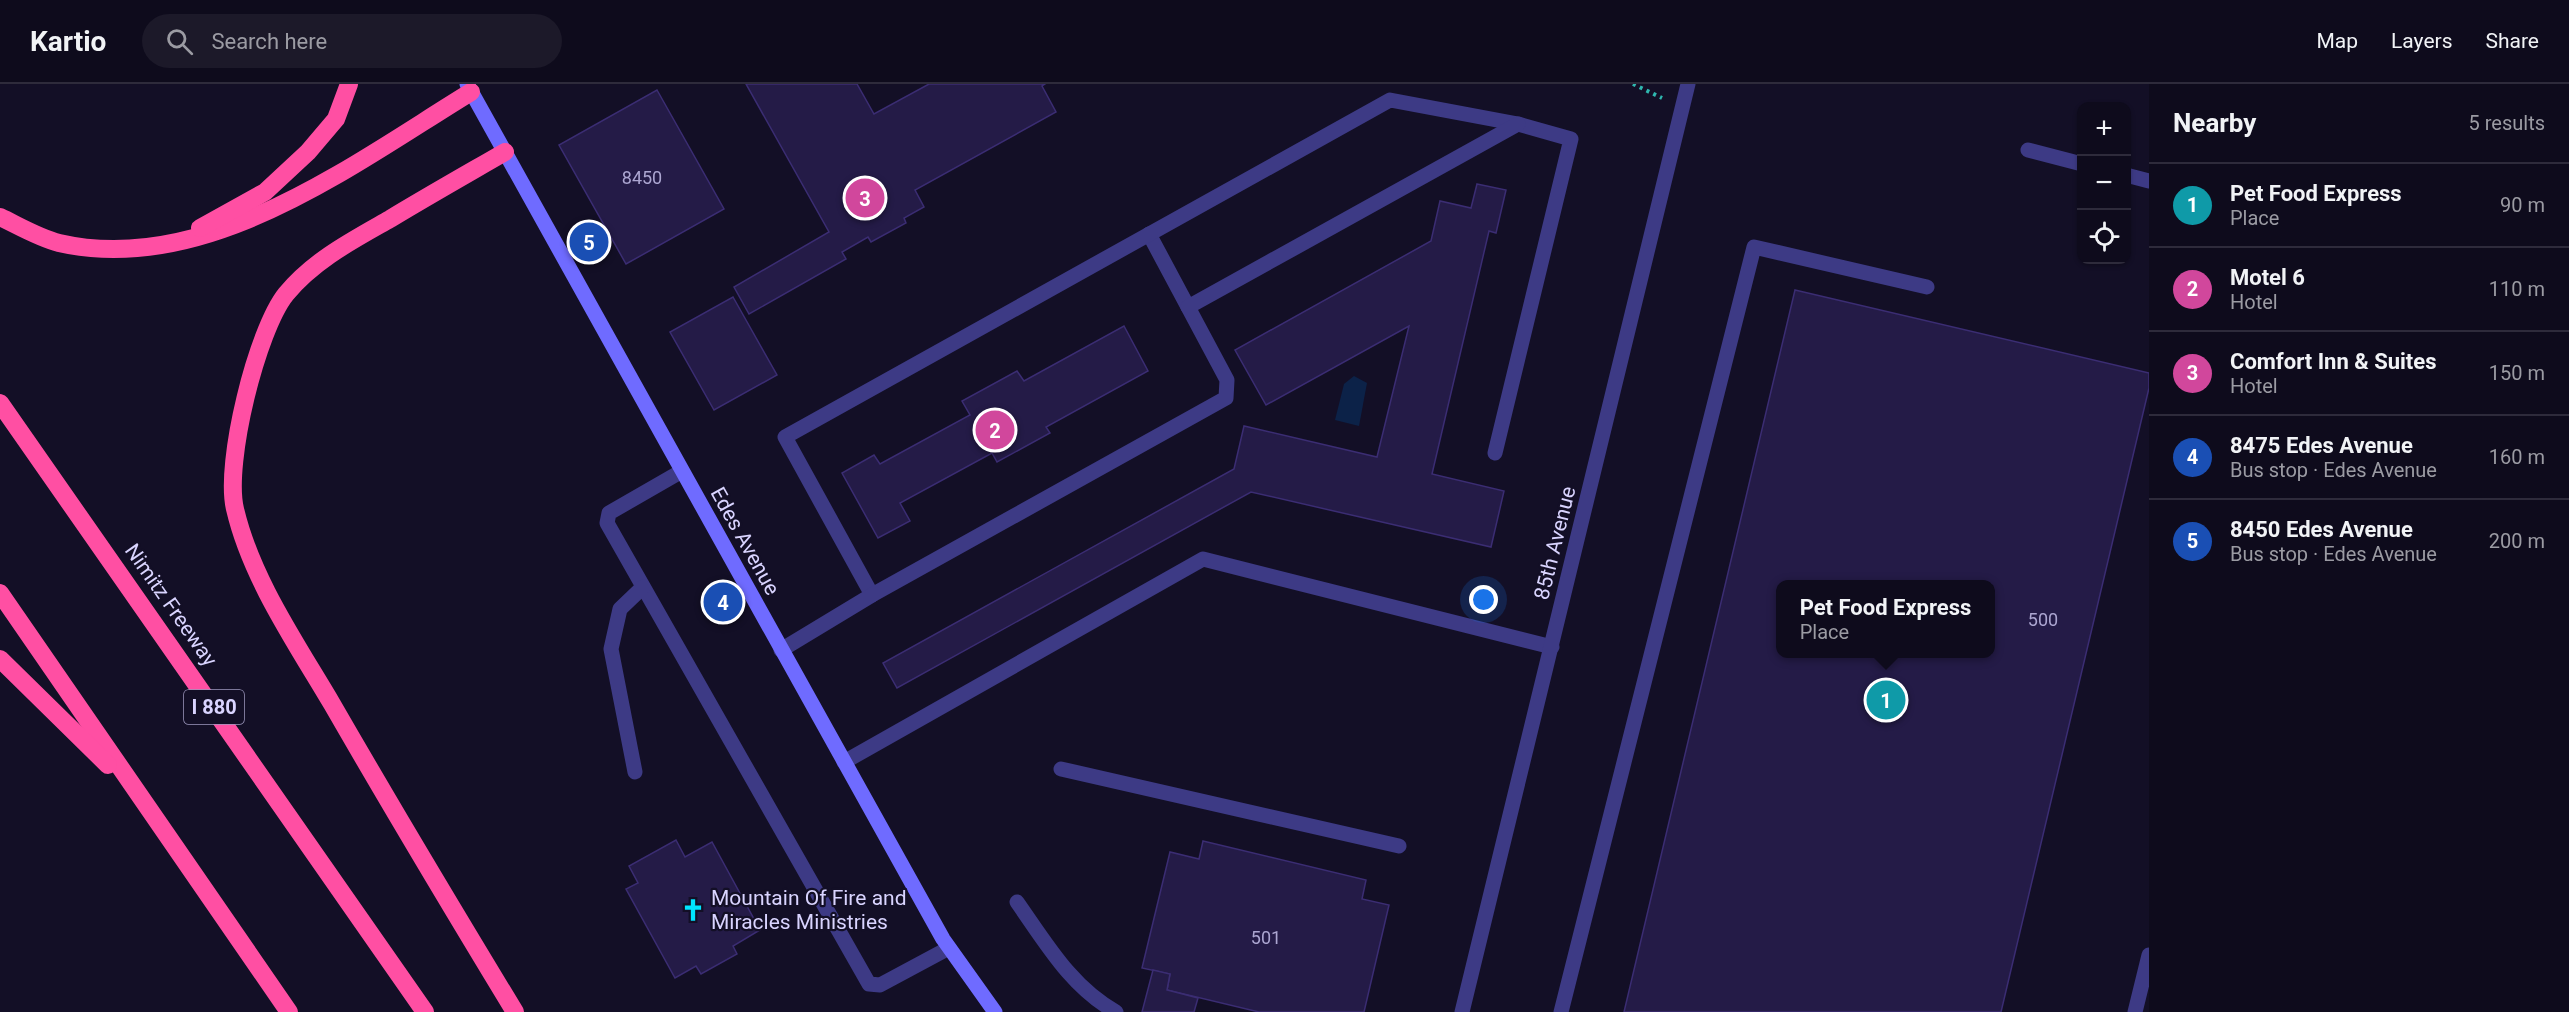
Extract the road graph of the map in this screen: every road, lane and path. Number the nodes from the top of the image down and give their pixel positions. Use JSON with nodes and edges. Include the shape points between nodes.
{"nodes":[{"id":1,"x":349,"y":84,"type":"edge"},
{"id":2,"x":1633,"y":84,"type":"edge"},
{"id":3,"x":1688,"y":84,"type":"edge"},
{"id":4,"x":469,"y":88,"type":"edge"},
{"id":5,"x":1683,"y":108,"type":"junction"},
{"id":6,"x":1518,"y":124,"type":"junction"},
{"id":7,"x":2028,"y":150,"type":"dead end"},
{"id":8,"x":505,"y":152,"type":"junction"},
{"id":9,"x":2077,"y":163,"type":"edge"},
{"id":10,"x":2131,"y":176,"type":"edge"},
{"id":11,"x":2149,"y":181,"type":"edge"},
{"id":12,"x":0,"y":217,"type":"edge"},
{"id":13,"x":1149,"y":234,"type":"junction"},
{"id":14,"x":175,"y":242,"type":"junction"},
{"id":15,"x":1927,"y":287,"type":"dead end"},
{"id":16,"x":1188,"y":307,"type":"junction"},
{"id":17,"x":0,"y":403,"type":"edge"},
{"id":18,"x":1495,"y":453,"type":"dead end"},
{"id":19,"x":682,"y":471,"type":"junction"},
{"id":20,"x":643,"y":587,"type":"junction"},
{"id":21,"x":0,"y":592,"type":"edge"},
{"id":22,"x":872,"y":595,"type":"junction"},
{"id":23,"x":1552,"y":647,"type":"junction"},
{"id":24,"x":781,"y":650,"type":"junction"},
{"id":25,"x":0,"y":659,"type":"edge"},
{"id":26,"x":844,"y":762,"type":"junction"},
{"id":27,"x":1061,"y":769,"type":"dead end"},
{"id":28,"x":635,"y":772,"type":"dead end"},
{"id":29,"x":137,"y":794,"type":"junction"},
{"id":30,"x":1399,"y":846,"type":"dead end"},
{"id":31,"x":1017,"y":902,"type":"dead end"},
{"id":32,"x":949,"y":948,"type":"junction"},
{"id":33,"x":2149,"y":955,"type":"edge"},
{"id":34,"x":289,"y":1012,"type":"edge"},
{"id":35,"x":425,"y":1012,"type":"edge"},
{"id":36,"x":516,"y":1012,"type":"edge"},
{"id":37,"x":995,"y":1012,"type":"edge"},
{"id":38,"x":1116,"y":1012,"type":"edge"},
{"id":39,"x":1462,"y":1012,"type":"edge"},
{"id":40,"x":1561,"y":1012,"type":"edge"},
{"id":41,"x":2135,"y":1012,"type":"edge"}],
"edges":[{"from":1,"to":14,"type":"highway","via":[[336,119],[265,192]]},
{"from":2,"to":5,"type":"path"},
{"from":3,"to":5,"type":"street","name":"85th Avenue"},
{"from":4,"to":8,"type":"street","name":"Edes Avenue"},
{"from":4,"to":14,"type":"highway","via":[[301,197],[242,224]]},
{"from":5,"to":23,"type":"street","name":"85th Avenue"},
{"from":6,"to":13,"type":"street","via":[[1390,100]]},
{"from":6,"to":16,"type":"street"},
{"from":6,"to":18,"type":"street","via":[[1571,139]]},
{"from":7,"to":9,"type":"street"},
{"from":8,"to":19,"type":"street","name":"Edes Avenue"},
{"from":8,"to":36,"type":"highway","via":[[325,256],[285,295],[262,346],[246,396],[232,469],[234,508],[255,568]]},
{"from":10,"to":11,"type":"street"},
{"from":12,"to":14,"type":"highway","via":[[58,243],[116,250]]},
{"from":13,"to":16,"type":"street"},
{"from":13,"to":22,"type":"street","via":[[785,437]]},
{"from":15,"to":40,"type":"street","via":[[1754,248]]},
{"from":16,"to":22,"type":"street","via":[[1227,380],[1226,398]]},
{"from":17,"to":35,"type":"highway","name":"Nimitz Freeway","number":"I 880"},
{"from":19,"to":20,"type":"street","via":[[609,513],[607,523]]},
{"from":19,"to":24,"type":"street","name":"Edes Avenue"},
{"from":20,"to":28,"type":"street","via":[[620,609],[611,649]]},
{"from":20,"to":32,"type":"street","via":[[868,984],[879,984]]},
{"from":21,"to":29,"type":"highway"},
{"from":22,"to":24,"type":"street"},
{"from":23,"to":26,"type":"street","via":[[1203,559]]},
{"from":23,"to":39,"type":"street","name":"85th Avenue"},
{"from":24,"to":26,"type":"street","name":"Edes Avenue"},
{"from":25,"to":29,"type":"highway"},
{"from":26,"to":32,"type":"street","name":"Edes Avenue"},
{"from":27,"to":30,"type":"street"},
{"from":29,"to":34,"type":"highway"},
{"from":31,"to":38,"type":"street","via":[[1064,969],[1094,1000]]},
{"from":32,"to":37,"type":"street","name":"Edes Avenue"},
{"from":33,"to":41,"type":"street"}]}
